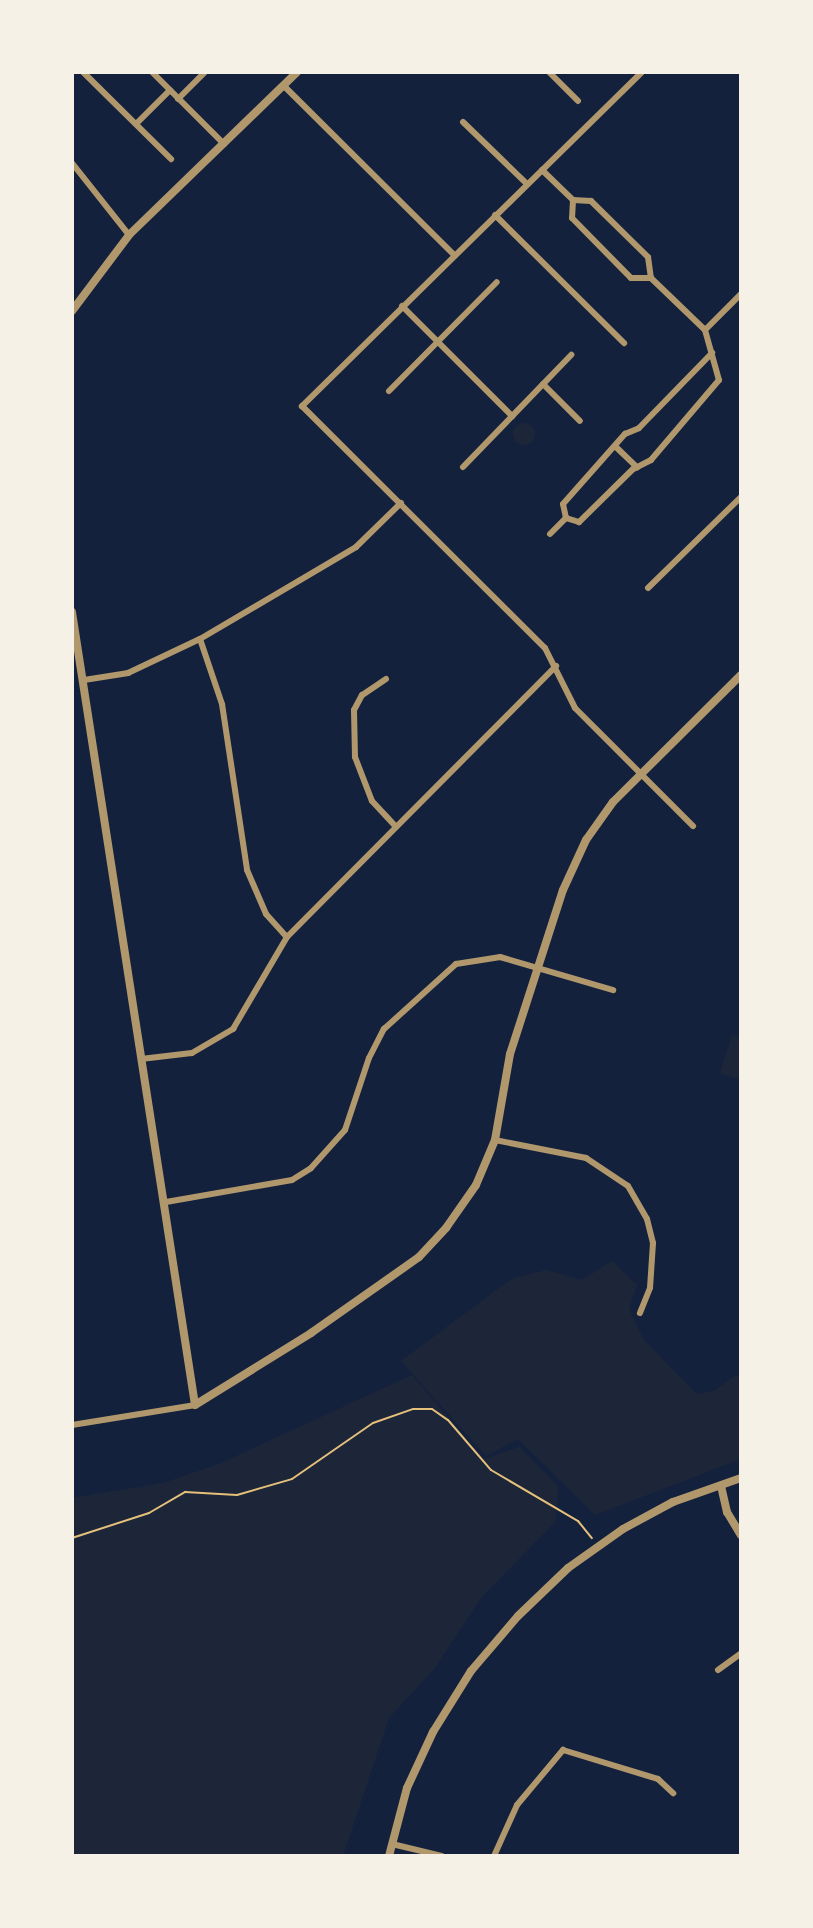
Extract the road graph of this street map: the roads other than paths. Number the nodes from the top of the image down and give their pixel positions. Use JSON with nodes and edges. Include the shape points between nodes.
{"nodes":[{"id":1,"x":83,"y":72,"type":"edge"},
{"id":2,"x":152,"y":72,"type":"edge"},
{"id":3,"x":205,"y":72,"type":"edge"},
{"id":4,"x":297,"y":72,"type":"edge"},
{"id":5,"x":549,"y":72,"type":"edge"},
{"id":6,"x":565,"y":72,"type":"edge"},
{"id":7,"x":642,"y":72,"type":"edge"},
{"id":8,"x":557,"y":80,"type":"junction"},
{"id":9,"x":283,"y":85,"type":"junction"},
{"id":10,"x":170,"y":90,"type":"junction"},
{"id":11,"x":178,"y":99,"type":"junction"},
{"id":12,"x":578,"y":101,"type":"dead end"},
{"id":13,"x":463,"y":122,"type":"dead end"},
{"id":14,"x":136,"y":124,"type":"junction"},
{"id":15,"x":224,"y":144,"type":"junction"},
{"id":16,"x":171,"y":159,"type":"dead end"},
{"id":17,"x":72,"y":163,"type":"edge"},
{"id":18,"x":542,"y":170,"type":"junction"},
{"id":19,"x":527,"y":184,"type":"junction"},
{"id":20,"x":573,"y":200,"type":"junction"},
{"id":21,"x":495,"y":215,"type":"junction"},
{"id":22,"x":129,"y":235,"type":"junction"},
{"id":23,"x":454,"y":255,"type":"junction"},
{"id":24,"x":651,"y":278,"type":"junction"},
{"id":25,"x":497,"y":282,"type":"dead end"},
{"id":26,"x":741,"y":294,"type":"edge"},
{"id":27,"x":73,"y":305,"type":"edge"},
{"id":28,"x":402,"y":306,"type":"junction"},
{"id":29,"x":705,"y":330,"type":"junction"},
{"id":30,"x":438,"y":342,"type":"junction"},
{"id":31,"x":624,"y":343,"type":"dead end"},
{"id":32,"x":571,"y":355,"type":"dead end"},
{"id":33,"x":714,"y":357,"type":"junction"},
{"id":34,"x":543,"y":384,"type":"junction"},
{"id":35,"x":389,"y":391,"type":"dead end"},
{"id":36,"x":512,"y":416,"type":"junction"},
{"id":37,"x":580,"y":421,"type":"dead end"},
{"id":38,"x":617,"y":448,"type":"junction"},
{"id":39,"x":463,"y":467,"type":"dead end"},
{"id":40,"x":637,"y":467,"type":"junction"},
{"id":41,"x":741,"y":497,"type":"edge"},
{"id":42,"x":401,"y":503,"type":"junction"},
{"id":43,"x":566,"y":518,"type":"junction"},
{"id":44,"x":550,"y":534,"type":"dead end"},
{"id":45,"x":648,"y":588,"type":"dead end"},
{"id":46,"x":72,"y":612,"type":"edge"},
{"id":47,"x":200,"y":639,"type":"junction"},
{"id":48,"x":556,"y":666,"type":"junction"},
{"id":49,"x":741,"y":675,"type":"edge"},
{"id":50,"x":386,"y":679,"type":"dead end"},
{"id":51,"x":84,"y":680,"type":"junction"},
{"id":52,"x":640,"y":775,"type":"junction"},
{"id":53,"x":693,"y":826,"type":"dead end"},
{"id":54,"x":396,"y":827,"type":"junction"},
{"id":55,"x":287,"y":937,"type":"junction"},
{"id":56,"x":538,"y":966,"type":"junction"},
{"id":57,"x":613,"y":990,"type":"dead end"},
{"id":58,"x":141,"y":1059,"type":"junction"},
{"id":59,"x":495,"y":1140,"type":"junction"},
{"id":60,"x":166,"y":1202,"type":"junction"},
{"id":61,"x":640,"y":1313,"type":"dead end"},
{"id":62,"x":195,"y":1405,"type":"junction"},
{"id":63,"x":72,"y":1425,"type":"edge"},
{"id":64,"x":741,"y":1478,"type":"edge"},
{"id":65,"x":721,"y":1486,"type":"junction"},
{"id":66,"x":741,"y":1535,"type":"edge"},
{"id":67,"x":741,"y":1653,"type":"edge"},
{"id":68,"x":718,"y":1670,"type":"dead end"},
{"id":69,"x":673,"y":1793,"type":"dead end"},
{"id":70,"x":392,"y":1844,"type":"junction"},
{"id":71,"x":389,"y":1856,"type":"edge"},
{"id":72,"x":442,"y":1856,"type":"edge"},
{"id":73,"x":494,"y":1856,"type":"edge"}],
"edges":[{"from":1,"to":14,"type":"street"},
{"from":2,"to":10,"type":"street"},
{"from":3,"to":11,"type":"street"},
{"from":4,"to":9,"type":"street"},
{"from":5,"to":8,"type":"street"},
{"from":6,"to":8,"type":"street"},
{"from":7,"to":18,"type":"street"},
{"from":8,"to":12,"type":"street"},
{"from":9,"to":15,"type":"street"},
{"from":9,"to":23,"type":"street"},
{"from":10,"to":11,"type":"street"},
{"from":10,"to":14,"type":"street"},
{"from":11,"to":15,"type":"street"},
{"from":13,"to":19,"type":"street"},
{"from":14,"to":16,"type":"street"},
{"from":15,"to":22,"type":"street"},
{"from":17,"to":22,"type":"street"},
{"from":18,"to":19,"type":"street"},
{"from":18,"to":20,"type":"street"},
{"from":19,"to":21,"type":"street"},
{"from":20,"to":24,"type":"street","via":[[591,201],[648,257]]},
{"from":20,"to":24,"type":"street","via":[[572,218],[622,269],[631,278]]},
{"from":21,"to":23,"type":"street"},
{"from":21,"to":31,"type":"street"},
{"from":22,"to":27,"type":"street"},
{"from":23,"to":28,"type":"street"},
{"from":24,"to":29,"type":"street"},
{"from":25,"to":30,"type":"street"},
{"from":26,"to":29,"type":"street"},
{"from":28,"to":30,"type":"street"},
{"from":28,"to":42,"type":"street","via":[[302,406]]},
{"from":29,"to":33,"type":"street"},
{"from":30,"to":35,"type":"street"},
{"from":30,"to":36,"type":"street"},
{"from":32,"to":34,"type":"street"},
{"from":33,"to":38,"type":"street","via":[[639,428],[625,434]]},
{"from":33,"to":40,"type":"street","via":[[719,380],[651,460]]},
{"from":34,"to":36,"type":"street"},
{"from":34,"to":37,"type":"street"},
{"from":36,"to":39,"type":"street"},
{"from":38,"to":40,"type":"street"},
{"from":38,"to":43,"type":"street","via":[[563,504]]},
{"from":40,"to":43,"type":"street","via":[[579,522]]},
{"from":41,"to":45,"type":"street"},
{"from":42,"to":47,"type":"street","via":[[356,547]]},
{"from":42,"to":48,"type":"street","via":[[545,648]]},
{"from":43,"to":44,"type":"street"},
{"from":46,"to":51,"type":"street"},
{"from":47,"to":51,"type":"street","via":[[128,673]]},
{"from":47,"to":55,"type":"street","via":[[222,704],[247,870],[266,914]]},
{"from":48,"to":52,"type":"street","via":[[575,708]]},
{"from":48,"to":54,"type":"street"},
{"from":49,"to":52,"type":"street"},
{"from":50,"to":54,"type":"street","via":[[362,695],[354,710],[355,757],[372,801]]},
{"from":51,"to":58,"type":"street"},
{"from":52,"to":53,"type":"street"},
{"from":52,"to":56,"type":"street","via":[[586,840]]},
{"from":54,"to":55,"type":"street"},
{"from":55,"to":58,"type":"street","via":[[263,971],[244,1015],[220,1041],[192,1053]]},
{"from":56,"to":57,"type":"street"},
{"from":56,"to":59,"type":"street","via":[[510,1054]]},
{"from":56,"to":60,"type":"street","via":[[489,957],[446,969],[384,1029],[345,1130],[302,1174]]},
{"from":58,"to":60,"type":"street"},
{"from":59,"to":61,"type":"street","via":[[586,1158],[628,1186],[647,1219],[653,1243],[650,1288]]},
{"from":59,"to":62,"type":"street","via":[[465,1202],[419,1257]]},
{"from":60,"to":62,"type":"street"},
{"from":62,"to":63,"type":"street"},
{"from":64,"to":65,"type":"street"},
{"from":65,"to":66,"type":"street","via":[[727,1512]]},
{"from":65,"to":70,"type":"street","via":[[673,1502],[598,1545],[547,1586],[471,1671],[420,1760]]},
{"from":67,"to":68,"type":"street"},
{"from":69,"to":73,"type":"street","via":[[658,1779],[563,1750],[517,1805]]},
{"from":70,"to":71,"type":"street"},
{"from":70,"to":72,"type":"street"}]}
